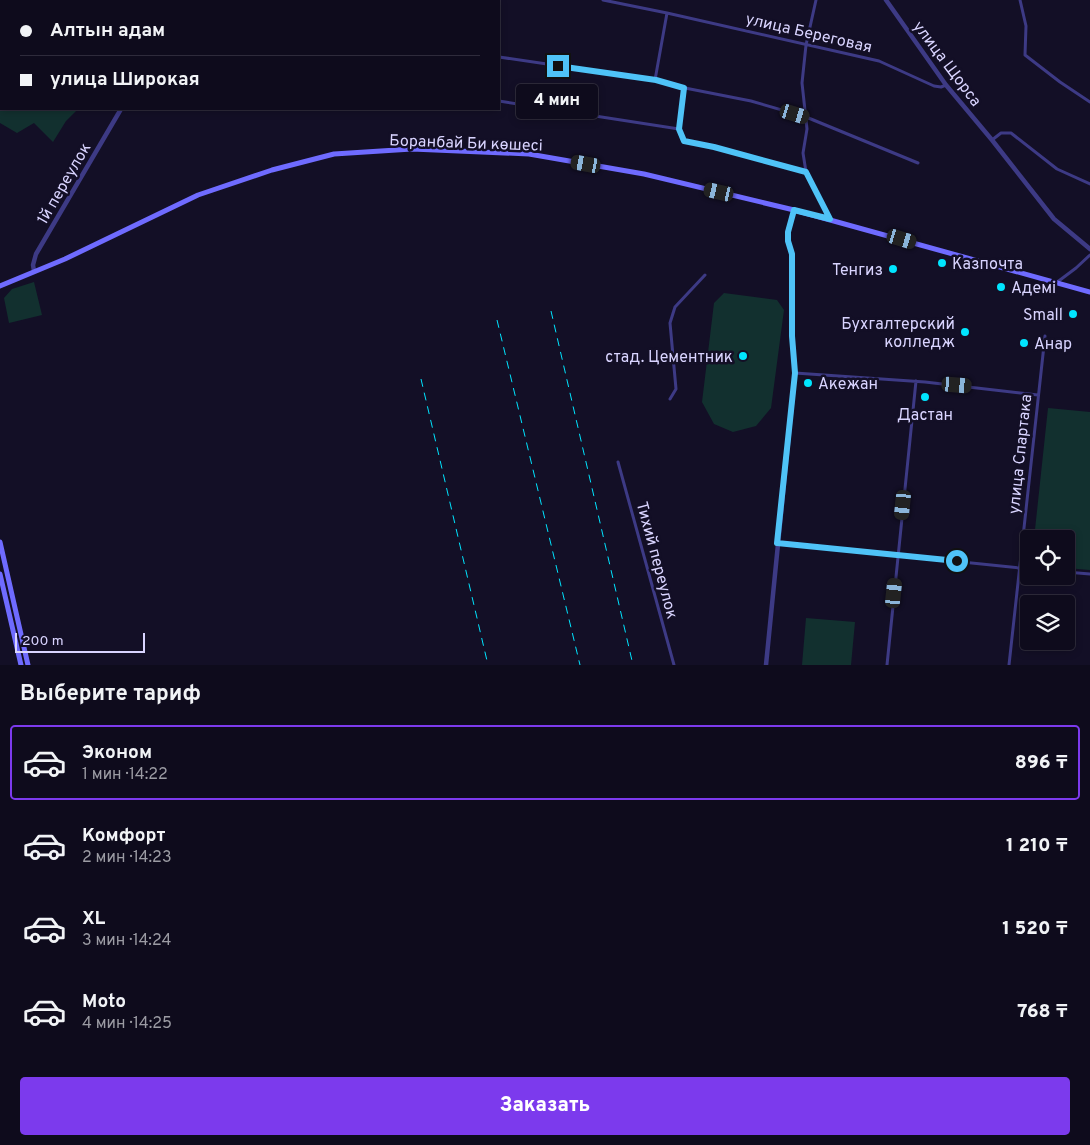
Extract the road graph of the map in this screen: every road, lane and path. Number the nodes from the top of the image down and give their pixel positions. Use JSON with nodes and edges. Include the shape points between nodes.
{"nodes":[{"id":1,"x":603,"y":0,"type":"edge"},
{"id":2,"x":816,"y":0,"type":"edge"},
{"id":3,"x":886,"y":0,"type":"edge"},
{"id":4,"x":1020,"y":0,"type":"edge"},
{"id":5,"x":667,"y":13,"type":"junction"},
{"id":6,"x":806,"y":45,"type":"junction"},
{"id":7,"x":500,"y":57,"type":"edge"},
{"id":8,"x":656,"y":80,"type":"junction"},
{"id":9,"x":946,"y":84,"type":"junction"},
{"id":10,"x":684,"y":88,"type":"junction"},
{"id":11,"x":500,"y":101,"type":"edge"},
{"id":12,"x":1090,"y":102,"type":"edge"},
{"id":13,"x":120,"y":110,"type":"edge"},
{"id":14,"x":806,"y":117,"type":"junction"},
{"id":15,"x":679,"y":129,"type":"junction"},
{"id":16,"x":992,"y":140,"type":"junction"},
{"id":17,"x":918,"y":163,"type":"dead end"},
{"id":18,"x":806,"y":172,"type":"junction"},
{"id":19,"x":1090,"y":184,"type":"edge"},
{"id":20,"x":794,"y":210,"type":"junction"},
{"id":21,"x":830,"y":219,"type":"junction"},
{"id":22,"x":1090,"y":249,"type":"edge"},
{"id":23,"x":1090,"y":255,"type":"edge"},
{"id":24,"x":34,"y":271,"type":"junction"},
{"id":25,"x":705,"y":275,"type":"dead end"},
{"id":26,"x":1055,"y":283,"type":"junction"},
{"id":27,"x":0,"y":286,"type":"edge"},
{"id":28,"x":1090,"y":292,"type":"edge"},
{"id":29,"x":1045,"y":336,"type":"dead end"},
{"id":30,"x":795,"y":373,"type":"junction"},
{"id":31,"x":916,"y":382,"type":"junction"},
{"id":32,"x":1038,"y":395,"type":"junction"},
{"id":33,"x":670,"y":399,"type":"dead end"},
{"id":34,"x":618,"y":462,"type":"dead end"},
{"id":35,"x":0,"y":542,"type":"edge"},
{"id":36,"x":777,"y":543,"type":"junction"},
{"id":37,"x":898,"y":556,"type":"junction"},
{"id":38,"x":1019,"y":567,"type":"junction"},
{"id":39,"x":1075,"y":573,"type":"edge"},
{"id":40,"x":0,"y":574,"type":"edge"},
{"id":41,"x":1090,"y":574,"type":"edge"},
{"id":42,"x":22,"y":665,"type":"edge"},
{"id":43,"x":28,"y":665,"type":"edge"},
{"id":44,"x":674,"y":665,"type":"edge"},
{"id":45,"x":766,"y":665,"type":"edge"},
{"id":46,"x":886,"y":665,"type":"edge"},
{"id":47,"x":1009,"y":665,"type":"edge"}],
"edges":[{"from":1,"to":5,"type":"street","name":"улица Береговая"},
{"from":2,"to":6,"type":"street"},
{"from":3,"to":9,"type":"street","name":"улица Щорса"},
{"from":4,"to":12,"type":"street","via":[[1026,26],[1025,55]]},
{"from":5,"to":6,"type":"street","name":"улица Береговая"},
{"from":5,"to":8,"type":"street"},
{"from":6,"to":9,"type":"street","name":"улица Береговая","via":[[878,61],[934,86]]},
{"from":6,"to":14,"type":"street","via":[[802,83]]},
{"from":7,"to":8,"type":"street"},
{"from":8,"to":10,"type":"street"},
{"from":9,"to":16,"type":"street","name":"улица Щорса"},
{"from":10,"to":14,"type":"street","via":[[751,101]]},
{"from":10,"to":15,"type":"street"},
{"from":11,"to":15,"type":"street"},
{"from":13,"to":24,"type":"street","name":"1й переулок","via":[[36,254]]},
{"from":14,"to":17,"type":"street"},
{"from":14,"to":18,"type":"street","via":[[803,153]]},
{"from":15,"to":18,"type":"street","via":[[684,141]]},
{"from":16,"to":19,"type":"street","via":[[1002,133],[1011,133],[1057,169]]},
{"from":16,"to":22,"type":"street","name":"улица Щорса","via":[[1054,219]]},
{"from":18,"to":21,"type":"street"},
{"from":20,"to":21,"type":"main road","name":"Боранбай Би көшесі"},
{"from":20,"to":24,"type":"main road","name":"Боранбай Би көшесі","via":[[644,174],[529,154],[412,149],[334,154],[272,170],[198,196]]},
{"from":20,"to":30,"type":"street","via":[[788,241],[792,254]]},
{"from":21,"to":26,"type":"main road","name":"Боранбай Би көшесі"},
{"from":23,"to":26,"type":"street"},
{"from":24,"to":27,"type":"main road","name":"Боранбай Би көшесі"},
{"from":25,"to":33,"type":"street","via":[[675,307],[670,323],[676,389]]},
{"from":26,"to":28,"type":"main road","name":"Боранбай Би көшесі"},
{"from":29,"to":32,"type":"street","name":"улица Спартака"},
{"from":30,"to":31,"type":"street"},
{"from":30,"to":36,"type":"street"},
{"from":31,"to":32,"type":"street"},
{"from":31,"to":37,"type":"street"},
{"from":32,"to":38,"type":"street","name":"улица Спартака"},
{"from":34,"to":44,"type":"street","name":"Тихий переулок"},
{"from":35,"to":43,"type":"main road"},
{"from":36,"to":37,"type":"street"},
{"from":36,"to":45,"type":"street"},
{"from":37,"to":38,"type":"street"},
{"from":37,"to":46,"type":"street"},
{"from":38,"to":47,"type":"street","name":"улица Спартака"},
{"from":39,"to":41,"type":"street"},
{"from":40,"to":42,"type":"main road"}]}
